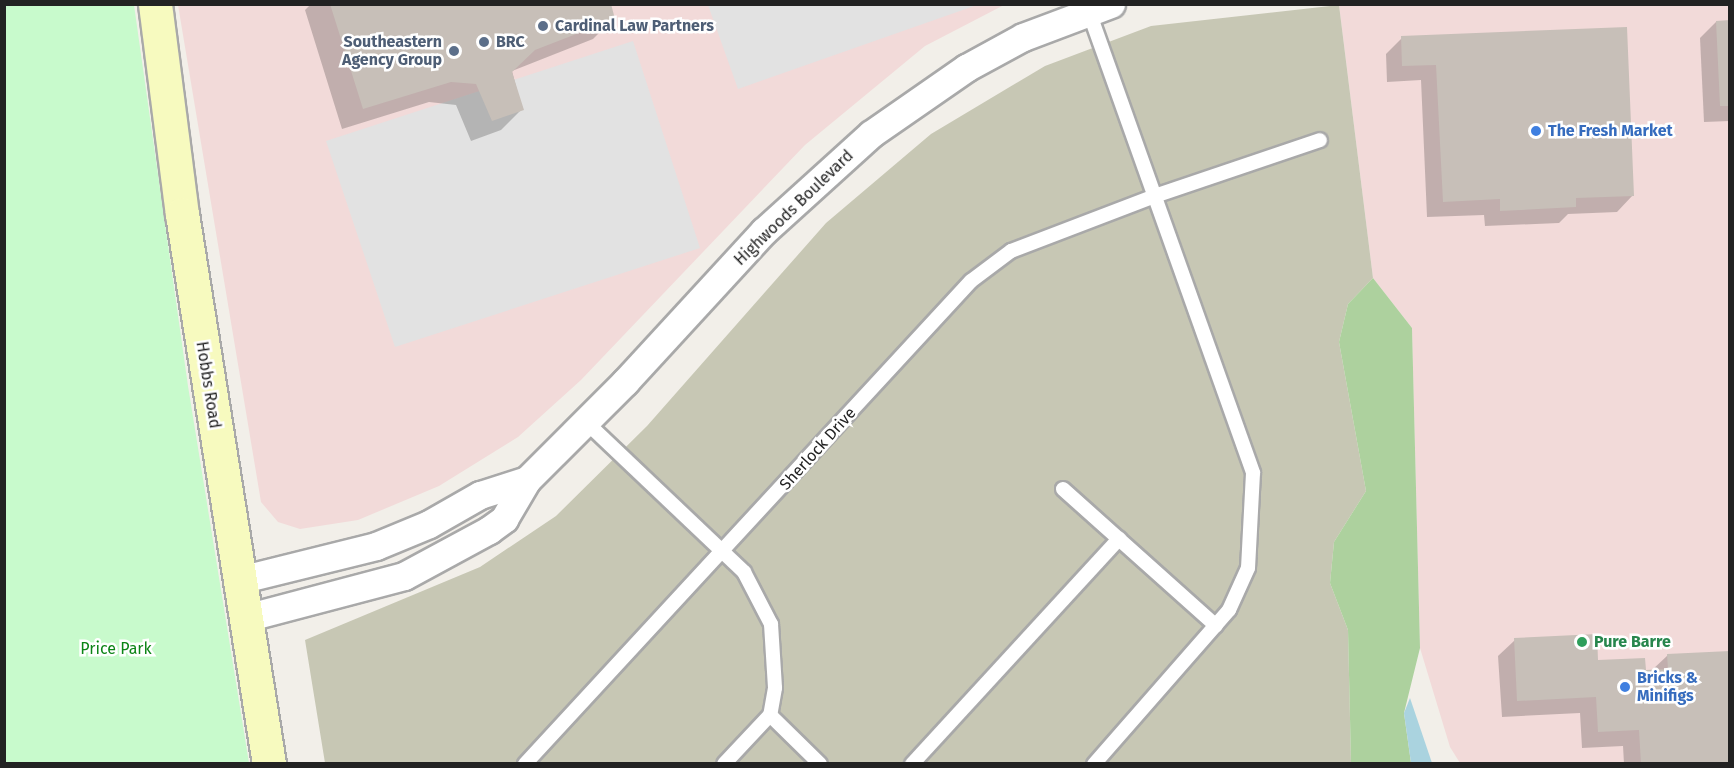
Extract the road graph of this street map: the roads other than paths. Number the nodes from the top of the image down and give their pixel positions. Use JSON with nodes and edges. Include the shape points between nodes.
{"nodes":[{"id":1,"x":155,"y":4,"type":"edge"},
{"id":2,"x":1096,"y":7,"type":"edge"},
{"id":3,"x":1320,"y":140,"type":"dead end"},
{"id":4,"x":1155,"y":196,"type":"junction"},
{"id":5,"x":586,"y":422,"type":"junction"},
{"id":6,"x":527,"y":480,"type":"junction"},
{"id":7,"x":1063,"y":489,"type":"dead end"},
{"id":8,"x":1119,"y":539,"type":"junction"},
{"id":9,"x":723,"y":553,"type":"junction"},
{"id":10,"x":238,"y":580,"type":"junction"},
{"id":11,"x":245,"y":618,"type":"junction"},
{"id":12,"x":1216,"y":626,"type":"junction"},
{"id":13,"x":770,"y":715,"type":"junction"},
{"id":14,"x":269,"y":764,"type":"edge"},
{"id":15,"x":525,"y":764,"type":"edge"},
{"id":16,"x":724,"y":764,"type":"edge"},
{"id":17,"x":820,"y":764,"type":"edge"},
{"id":18,"x":912,"y":764,"type":"edge"},
{"id":19,"x":1094,"y":764,"type":"edge"}],
"edges":[{"from":1,"to":10,"type":"street","name":"Hobbs Road","via":[[182,214]]},
{"from":2,"to":4,"type":"lane"},
{"from":2,"to":5,"type":"street","name":"Highwoods Boulevard","via":[[1023,37],[966,68],[871,134],[764,231]]},
{"from":3,"to":4,"type":"lane","name":"Sherlock Drive"},
{"from":4,"to":9,"type":"lane","name":"Sherlock Drive","via":[[1011,251],[971,281]]},
{"from":4,"to":12,"type":"lane","via":[[1253,472],[1248,568],[1229,610]]},
{"from":5,"to":6,"type":"street","name":"Highwoods Boulevard"},
{"from":5,"to":9,"type":"lane"},
{"from":6,"to":10,"type":"street","name":"Highwoods Boulevard","via":[[480,495],[429,524],[376,546]]},
{"from":6,"to":11,"type":"street","name":"Highwoods Boulevard","via":[[504,519],[447,555],[404,576]]},
{"from":7,"to":8,"type":"lane"},
{"from":8,"to":12,"type":"lane"},
{"from":8,"to":18,"type":"lane"},
{"from":9,"to":13,"type":"lane","via":[[744,572],[771,624],[775,688]]},
{"from":9,"to":15,"type":"lane","name":"Sherlock Drive"},
{"from":10,"to":11,"type":"street","name":"Hobbs Road"},
{"from":11,"to":14,"type":"street","name":"Hobbs Road"},
{"from":12,"to":19,"type":"lane"},
{"from":13,"to":16,"type":"lane"},
{"from":13,"to":17,"type":"lane"}]}
